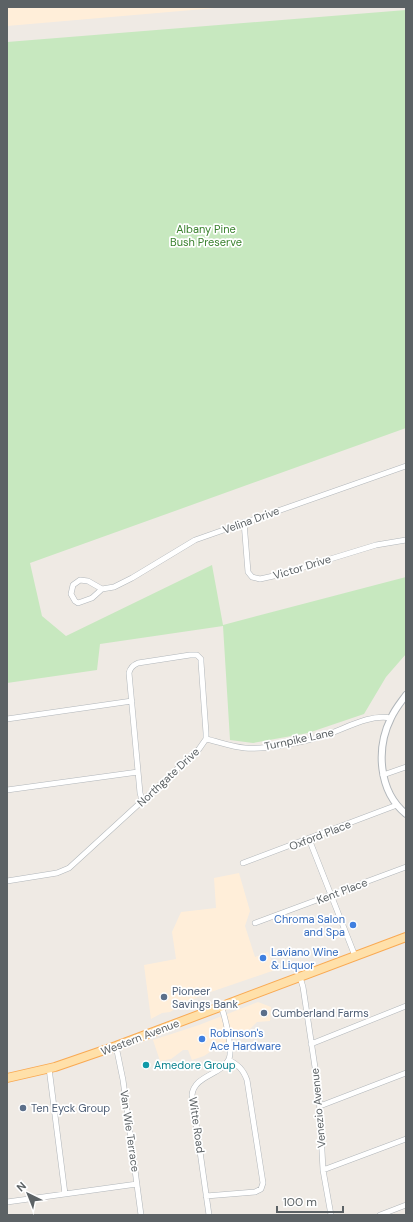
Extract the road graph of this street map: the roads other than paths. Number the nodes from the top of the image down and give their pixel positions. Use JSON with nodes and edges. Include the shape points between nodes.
{"nodes":[{"id":1,"x":406,"y":466,"type":"edge"},
{"id":2,"x":244,"y":522,"type":"junction"},
{"id":3,"x":406,"y":540,"type":"edge"},
{"id":4,"x":102,"y":589,"type":"junction"},
{"id":5,"x":406,"y":695,"type":"edge"},
{"id":6,"x":132,"y":701,"type":"junction"},
{"id":7,"x":391,"y":718,"type":"junction"},
{"id":8,"x":7,"y":719,"type":"edge"},
{"id":9,"x":206,"y":739,"type":"junction"},
{"id":10,"x":406,"y":767,"type":"edge"},
{"id":11,"x":138,"y":772,"type":"junction"},
{"id":12,"x":383,"y":775,"type":"junction"},
{"id":13,"x":7,"y":790,"type":"edge"},
{"id":14,"x":142,"y":800,"type":"junction"},
{"id":15,"x":397,"y":805,"type":"junction"},
{"id":16,"x":406,"y":814,"type":"edge"},
{"id":17,"x":309,"y":839,"type":"junction"},
{"id":18,"x":242,"y":863,"type":"dead end"},
{"id":19,"x":406,"y":867,"type":"edge"},
{"id":20,"x":7,"y":881,"type":"edge"},
{"id":21,"x":331,"y":896,"type":"junction"},
{"id":22,"x":255,"y":923,"type":"dead end"},
{"id":23,"x":406,"y":937,"type":"edge"},
{"id":24,"x":355,"y":956,"type":"junction"},
{"id":25,"x":300,"y":977,"type":"junction"},
{"id":26,"x":222,"y":1006,"type":"junction"},
{"id":27,"x":406,"y":1006,"type":"edge"},
{"id":28,"x":311,"y":1044,"type":"junction"},
{"id":29,"x":116,"y":1046,"type":"junction"},
{"id":30,"x":228,"y":1060,"type":"junction"},
{"id":31,"x":49,"y":1068,"type":"junction"},
{"id":32,"x":406,"y":1073,"type":"edge"},
{"id":33,"x":7,"y":1078,"type":"edge"},
{"id":34,"x":320,"y":1106,"type":"junction"},
{"id":35,"x":406,"y":1139,"type":"edge"},
{"id":36,"x":323,"y":1170,"type":"junction"},
{"id":37,"x":137,"y":1184,"type":"junction"},
{"id":38,"x":65,"y":1194,"type":"junction"},
{"id":39,"x":206,"y":1196,"type":"junction"},
{"id":40,"x":7,"y":1202,"type":"edge"},
{"id":41,"x":406,"y":1205,"type":"edge"},
{"id":42,"x":141,"y":1215,"type":"edge"},
{"id":43,"x":209,"y":1215,"type":"edge"},
{"id":44,"x":331,"y":1215,"type":"edge"},
{"id":45,"x":380,"y":1215,"type":"edge"}],
"edges":[{"from":1,"to":2,"type":"street","name":"Velina Drive"},
{"from":2,"to":3,"type":"street","name":"Victor Drive","via":[[248,572],[257,579],[376,545]]},
{"from":2,"to":4,"type":"street","name":"Velina Drive","via":[[195,540],[132,578],[114,587]]},
{"from":4,"to":4,"type":"street","name":"Velina Drive","via":[[88,581],[80,580],[73,585],[71,594],[78,603],[96,596]]},
{"from":5,"to":7,"type":"street"},
{"from":6,"to":8,"type":"street"},
{"from":6,"to":9,"type":"street","name":"Northgate Drive","via":[[129,674],[134,664],[197,655],[201,662]]},
{"from":6,"to":11,"type":"street"},
{"from":7,"to":9,"type":"street","name":"Turnpike Lane","via":[[374,717],[321,737],[257,748]]},
{"from":7,"to":12,"type":"street","via":[[382,746]]},
{"from":9,"to":14,"type":"street","name":"Northgate Drive","via":[[193,755]]},
{"from":10,"to":12,"type":"street"},
{"from":11,"to":13,"type":"street"},
{"from":11,"to":14,"type":"street"},
{"from":12,"to":15,"type":"street"},
{"from":14,"to":20,"type":"street","name":"Northgate Drive","via":[[100,842],[69,868],[57,874]]},
{"from":15,"to":16,"type":"street"},
{"from":15,"to":17,"type":"street","name":"Oxford Place"},
{"from":17,"to":18,"type":"street","name":"Oxford Place"},
{"from":17,"to":21,"type":"street"},
{"from":19,"to":21,"type":"street","name":"Kent Place"},
{"from":21,"to":22,"type":"street","name":"Kent Place"},
{"from":21,"to":24,"type":"street"},
{"from":23,"to":24,"type":"main road","name":"Western Avenue"},
{"from":24,"to":25,"type":"main road","name":"Western Avenue"},
{"from":25,"to":26,"type":"main road","name":"Western Avenue"},
{"from":25,"to":28,"type":"street","name":"Venezio Avenue"},
{"from":26,"to":29,"type":"main road","name":"Western Avenue"},
{"from":26,"to":30,"type":"street","via":[[230,1050]]},
{"from":27,"to":28,"type":"street"},
{"from":28,"to":34,"type":"street","name":"Venezio Avenue"},
{"from":29,"to":31,"type":"main road","name":"Western Avenue"},
{"from":29,"to":37,"type":"street","name":"Van Wie Terrace"},
{"from":30,"to":39,"type":"street","name":"Witte Road","via":[[225,1065],[197,1083],[192,1090]]},
{"from":30,"to":39,"type":"street","via":[[241,1068],[247,1080],[263,1183],[261,1189],[256,1192]]},
{"from":31,"to":33,"type":"main road","name":"Western Avenue"},
{"from":31,"to":38,"type":"street"},
{"from":32,"to":34,"type":"street"},
{"from":34,"to":36,"type":"street","name":"Venezio Avenue"},
{"from":35,"to":36,"type":"street"},
{"from":36,"to":44,"type":"street","name":"Venezio Avenue"},
{"from":37,"to":38,"type":"street"},
{"from":37,"to":42,"type":"street","name":"Van Wie Terrace"},
{"from":38,"to":40,"type":"street"},
{"from":39,"to":43,"type":"street","name":"Witte Road"},
{"from":41,"to":45,"type":"street"}]}
